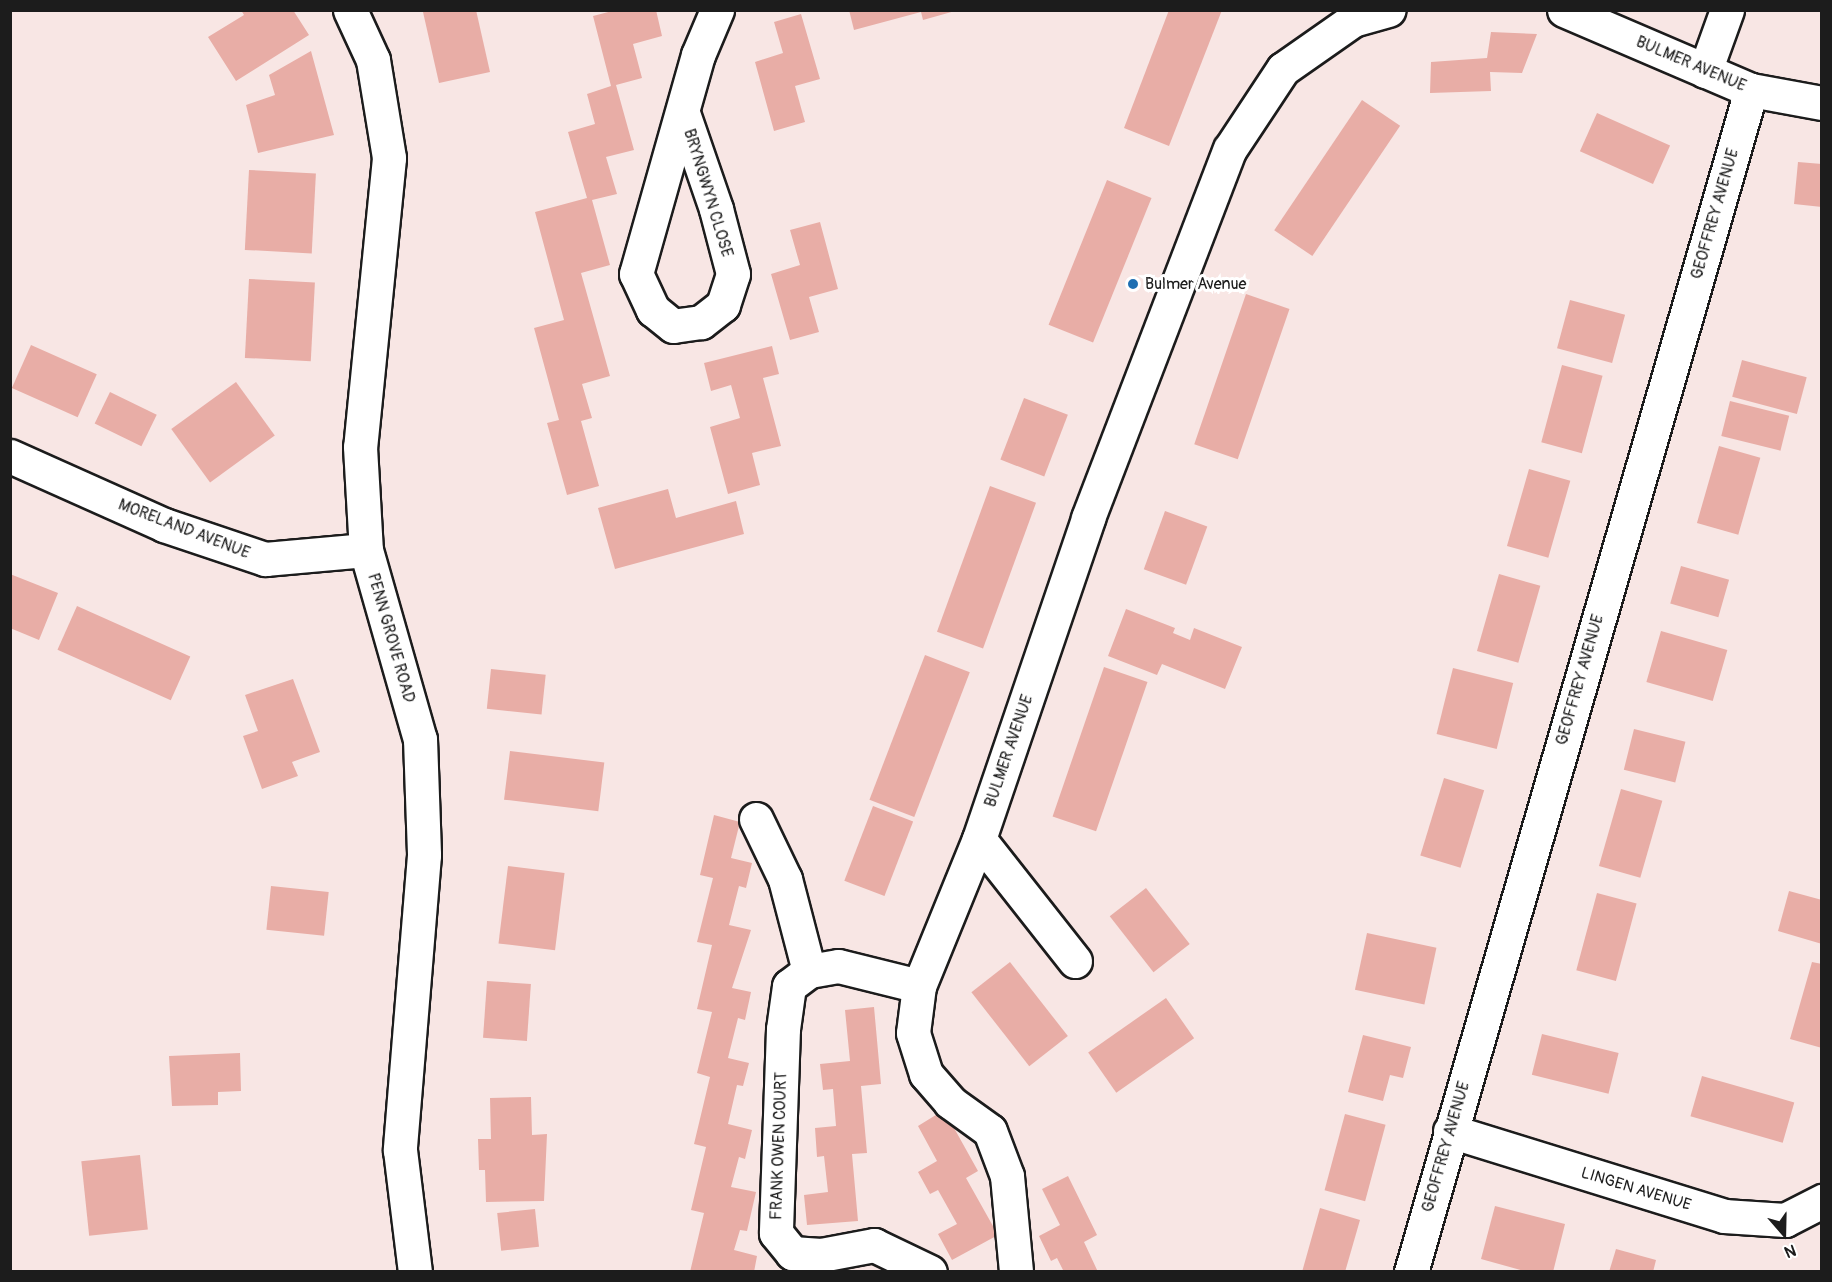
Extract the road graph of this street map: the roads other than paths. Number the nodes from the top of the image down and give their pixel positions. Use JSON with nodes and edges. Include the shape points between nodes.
{"nodes":[{"id":1,"x":350,"y":10,"type":"edge"},
{"id":2,"x":717,"y":10,"type":"edge"},
{"id":3,"x":1389,"y":10,"type":"edge"},
{"id":4,"x":1564,"y":10,"type":"edge"},
{"id":5,"x":1727,"y":10,"type":"edge"},
{"id":6,"x":1341,"y":15,"type":"edge"},
{"id":7,"x":1705,"y":71,"type":"junction"},
{"id":8,"x":1751,"y":90,"type":"junction"},
{"id":9,"x":1821,"y":103,"type":"edge"},
{"id":10,"x":683,"y":113,"type":"junction"},
{"id":11,"x":10,"y":456,"type":"edge"},
{"id":12,"x":366,"y":550,"type":"junction"},
{"id":13,"x":756,"y":819,"type":"dead end"},
{"id":14,"x":979,"y":838,"type":"junction"},
{"id":15,"x":1075,"y":961,"type":"dead end"},
{"id":16,"x":799,"y":978,"type":"junction"},
{"id":17,"x":919,"y":986,"type":"junction"},
{"id":18,"x":1450,"y":1131,"type":"junction"},
{"id":19,"x":1821,"y":1201,"type":"edge"},
{"id":20,"x":415,"y":1272,"type":"edge"},
{"id":21,"x":930,"y":1272,"type":"edge"},
{"id":22,"x":1016,"y":1272,"type":"edge"},
{"id":23,"x":1411,"y":1272,"type":"edge"}],
"edges":[{"from":1,"to":12,"type":"street","name":"PENN GROVE ROAD","via":[[373,60],[389,158],[360,447]]},
{"from":2,"to":10,"type":"street","name":"BRYNGWYN CLOSE","via":[[698,55]]},
{"from":3,"to":6,"type":"street","name":"BULMER AVENUE"},
{"from":4,"to":7,"type":"street","name":"BULMER AVENUE"},
{"from":5,"to":7,"type":"street"},
{"from":6,"to":14,"type":"street","name":"BULMER AVENUE","via":[[1283,69],[1230,149],[1088,518]]},
{"from":7,"to":8,"type":"street","name":"BULMER AVENUE"},
{"from":8,"to":9,"type":"street","name":"BULMER AVENUE"},
{"from":8,"to":18,"type":"street","name":"GEOFFREY AVENUE"},
{"from":10,"to":10,"type":"street","name":"BRYNGWYN CLOSE","via":[[636,274],[653,310],[673,326],[701,322],[723,305],[733,274],[716,209]]},
{"from":11,"to":12,"type":"street","name":"MORELAND AVENUE","via":[[165,525],[265,559]]},
{"from":12,"to":20,"type":"street","name":"PENN GROVE ROAD","via":[[420,739],[424,855],[400,1150]]},
{"from":13,"to":16,"type":"street","name":"FRANK OWEN COURT","via":[[785,879]]},
{"from":14,"to":15,"type":"street"},
{"from":14,"to":17,"type":"street","name":"BULMER AVENUE"},
{"from":16,"to":17,"type":"street","via":[[838,966]]},
{"from":16,"to":21,"type":"street","name":"FRANK OWEN COURT","via":[[783,1029],[776,1233],[792,1253],[821,1255],[874,1245]]},
{"from":17,"to":22,"type":"street","via":[[913,1033],[926,1074],[950,1102],[990,1131],[1007,1176]]},
{"from":18,"to":19,"type":"street","name":"LINGEN AVENUE","via":[[1724,1216],[1785,1220]]},
{"from":18,"to":23,"type":"street","name":"GEOFFREY AVENUE"}]}
